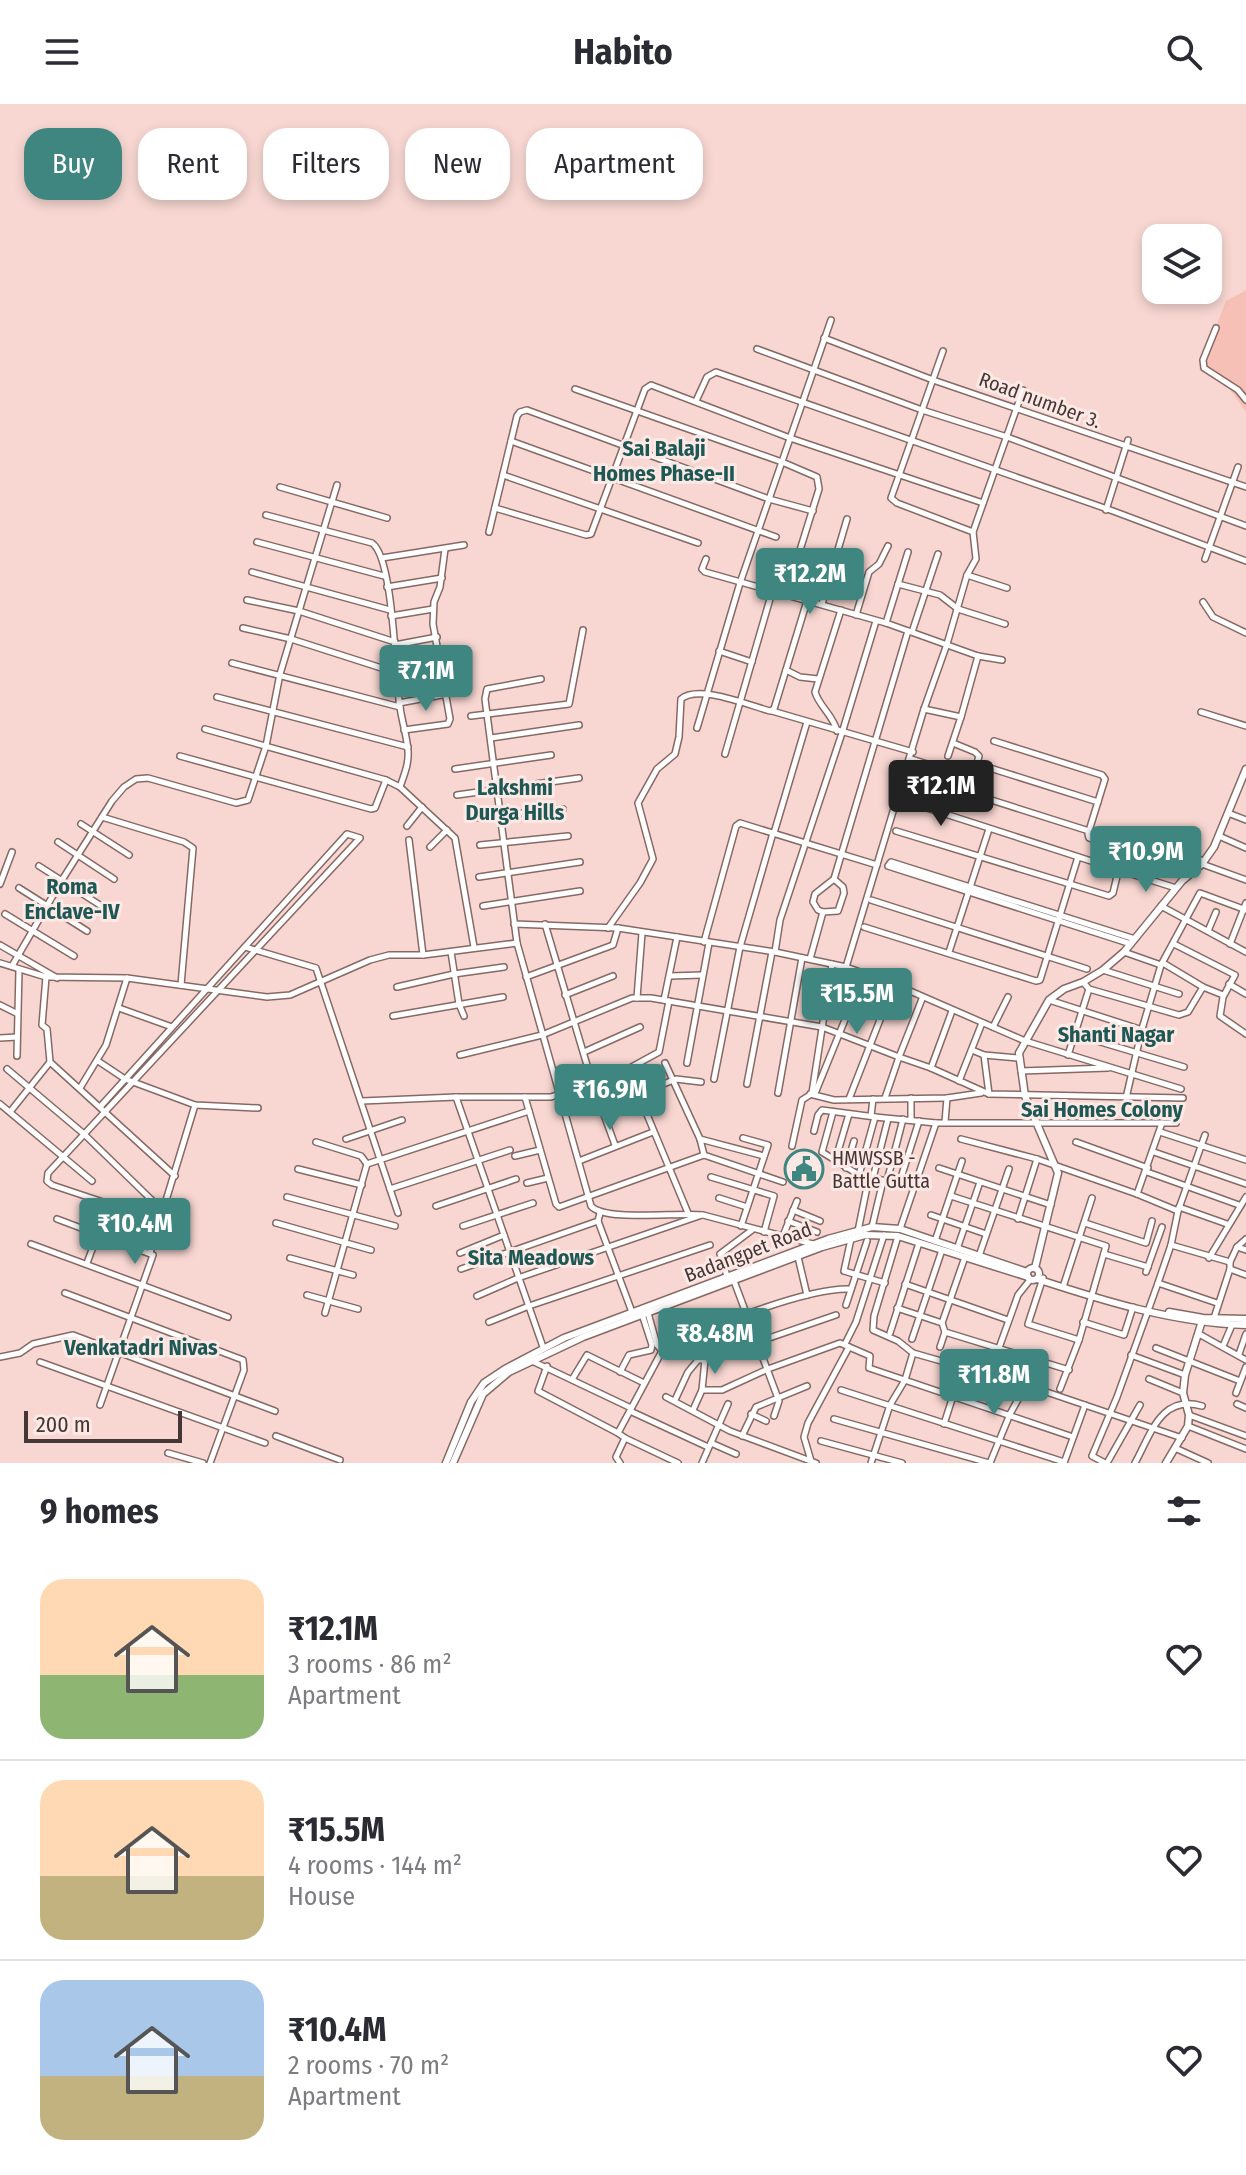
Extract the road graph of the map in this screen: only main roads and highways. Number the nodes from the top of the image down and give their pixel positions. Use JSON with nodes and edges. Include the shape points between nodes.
{"nodes":[{"id":1,"x":1246,"y":769,"type":"edge"},
{"id":2,"x":1242,"y":789,"type":"edge"},
{"id":3,"x":899,"y":1233,"type":"junction"},
{"id":4,"x":1035,"y":1276,"type":"junction"},
{"id":5,"x":730,"y":1279,"type":"junction"},
{"id":6,"x":1092,"y":1294,"type":"junction"},
{"id":7,"x":1148,"y":1309,"type":"junction"},
{"id":8,"x":1202,"y":1320,"type":"junction"},
{"id":9,"x":1246,"y":1322,"type":"edge"},
{"id":10,"x":595,"y":1329,"type":"junction"},
{"id":11,"x":446,"y":1463,"type":"edge"},
{"id":12,"x":453,"y":1463,"type":"edge"},
{"id":13,"x":1166,"y":1463,"type":"edge"}],
"edges":[{"from":1,"to":2,"type":"main road"},
{"from":2,"to":4,"type":"main road","via":[[1203,863],[1124,952],[1049,1000],[1025,1041],[1018,1058],[1025,1096],[1058,1173]]},
{"from":3,"to":4,"type":"main road","name":"Badangpet Road"},
{"from":3,"to":4,"type":"main road","name":"Badangpet Road"},
{"from":3,"to":5,"type":"main road","name":"Badangpet Road","via":[[851,1238]]},
{"from":3,"to":5,"type":"main road","name":"Badangpet Road","via":[[872,1227]]},
{"from":4,"to":6,"type":"main road","name":"Badangpet Road"},
{"from":5,"to":10,"type":"main road","name":"Badangpet Road"},
{"from":5,"to":10,"type":"main road","name":"Badangpet Road"},
{"from":6,"to":7,"type":"main road","name":"Badangpet Road"},
{"from":6,"to":7,"type":"main road","name":"Badangpet Road"},
{"from":7,"to":8,"type":"main road","name":"Badangpet Road"},
{"from":8,"to":9,"type":"main road","name":"Badangpet Road"},
{"from":8,"to":9,"type":"main road","name":"Badangpet Road"},
{"from":8,"to":13,"type":"main road","via":[[1185,1375],[1188,1426]]},
{"from":10,"to":11,"type":"main road","name":"Badangpet Road","via":[[543,1347],[484,1383]]},
{"from":10,"to":12,"type":"main road","name":"Badangpet Road","via":[[509,1372],[483,1394]]}]}
